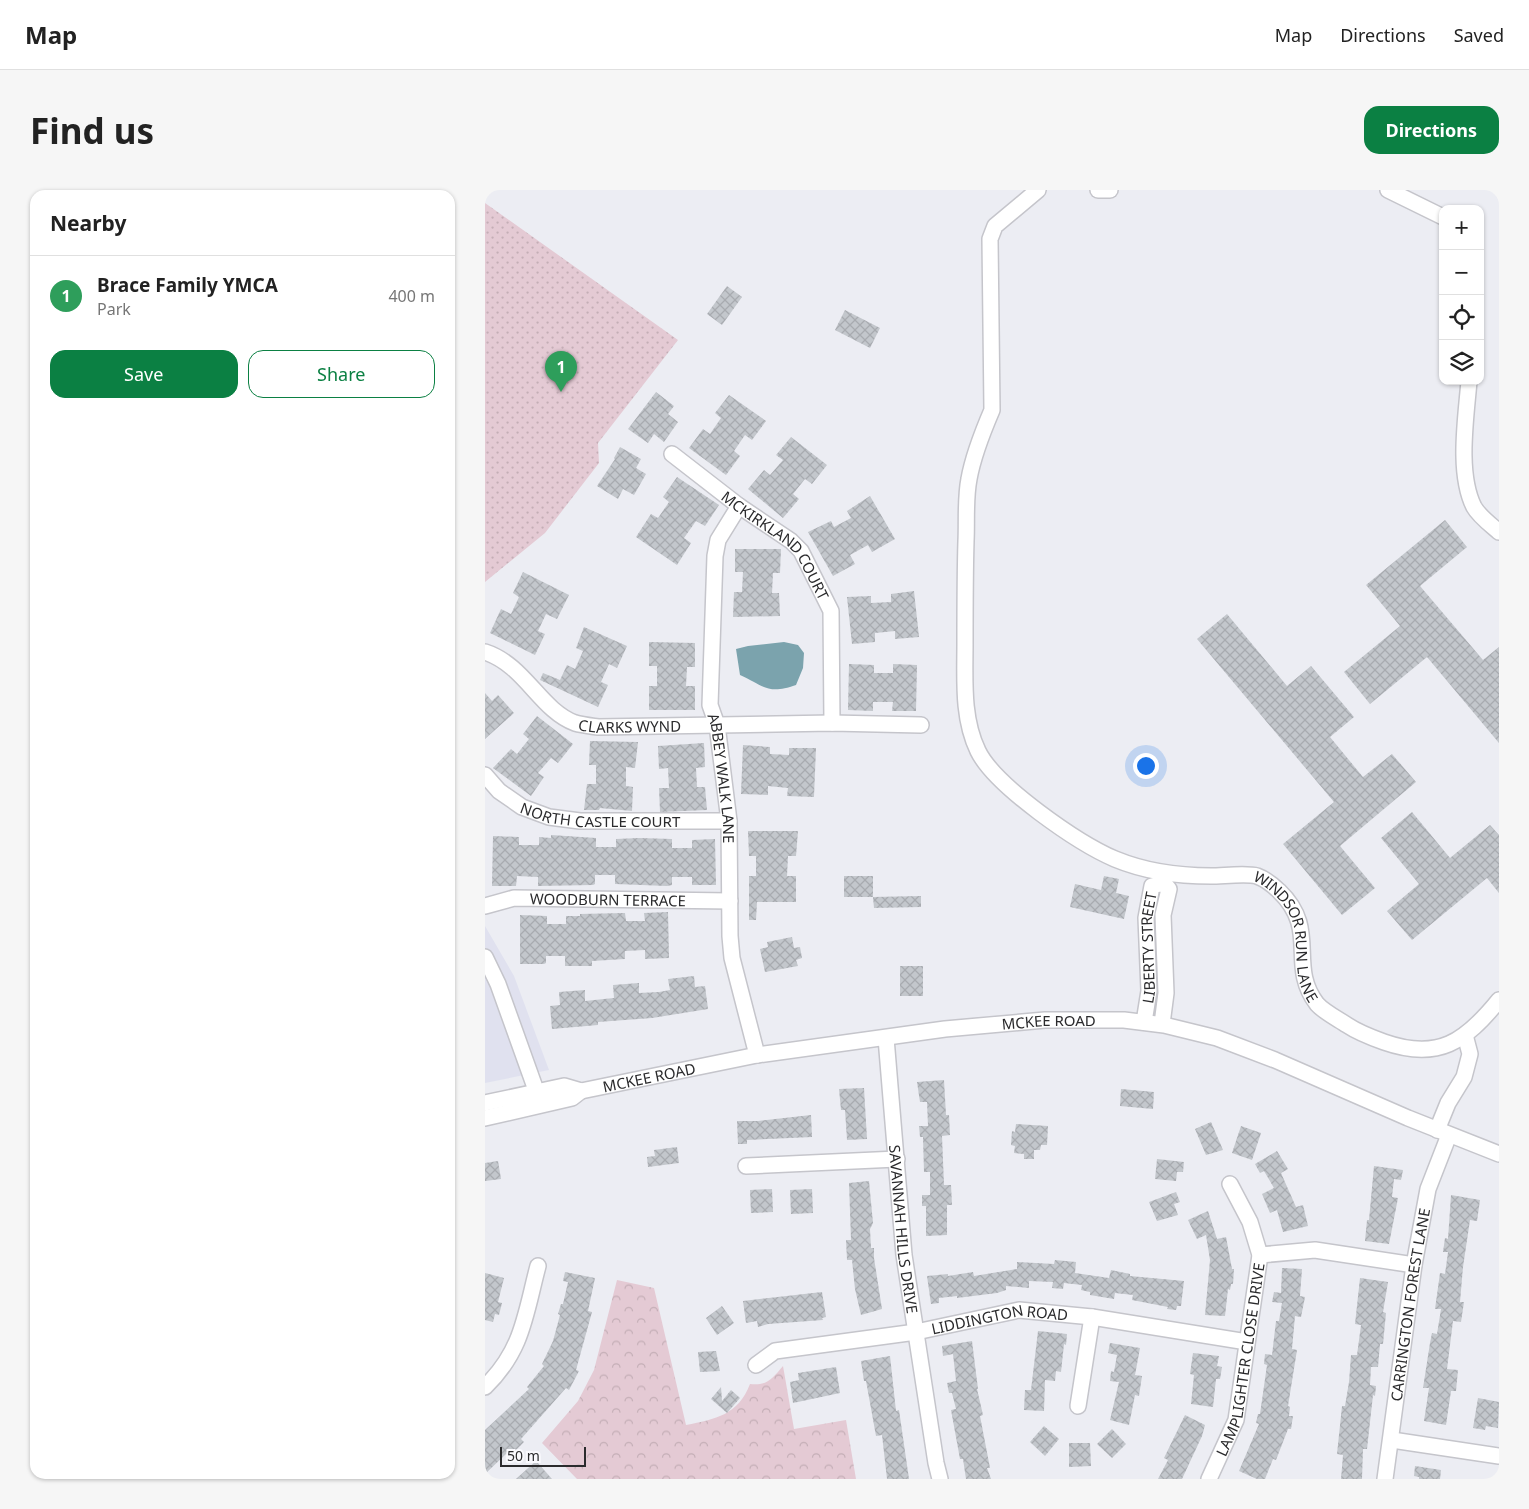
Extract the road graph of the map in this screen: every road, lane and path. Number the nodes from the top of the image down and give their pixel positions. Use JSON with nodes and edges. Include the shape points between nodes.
{"nodes":[{"id":1,"x":1038,"y":190,"type":"edge"},
{"id":2,"x":1098,"y":190,"type":"edge"},
{"id":3,"x":1110,"y":190,"type":"edge"},
{"id":4,"x":1388,"y":190,"type":"edge"},
{"id":5,"x":1439,"y":215,"type":"edge"},
{"id":6,"x":1469,"y":385,"type":"edge"},
{"id":7,"x":672,"y":454,"type":"dead end"},
{"id":8,"x":739,"y":506,"type":"junction"},
{"id":9,"x":1499,"y":532,"type":"edge"},
{"id":10,"x":485,"y":652,"type":"edge"},
{"id":11,"x":832,"y":723,"type":"junction"},
{"id":12,"x":717,"y":725,"type":"junction"},
{"id":13,"x":921,"y":725,"type":"dead end"},
{"id":14,"x":485,"y":775,"type":"edge"},
{"id":15,"x":729,"y":821,"type":"junction"},
{"id":16,"x":1165,"y":878,"type":"junction"},
{"id":17,"x":730,"y":901,"type":"junction"},
{"id":18,"x":485,"y":906,"type":"edge"},
{"id":19,"x":1147,"y":939,"type":"junction"},
{"id":20,"x":1164,"y":940,"type":"junction"},
{"id":21,"x":485,"y":957,"type":"edge"},
{"id":22,"x":1499,"y":1000,"type":"edge"},
{"id":23,"x":1144,"y":1022,"type":"junction"},
{"id":24,"x":1161,"y":1024,"type":"junction"},
{"id":25,"x":1465,"y":1035,"type":"junction"},
{"id":26,"x":886,"y":1038,"type":"junction"},
{"id":27,"x":757,"y":1055,"type":"junction"},
{"id":28,"x":581,"y":1091,"type":"junction"},
{"id":29,"x":537,"y":1093,"type":"junction"},
{"id":30,"x":485,"y":1103,"type":"edge"},
{"id":31,"x":485,"y":1118,"type":"edge"},
{"id":32,"x":1443,"y":1132,"type":"junction"},
{"id":33,"x":1499,"y":1154,"type":"edge"},
{"id":34,"x":897,"y":1159,"type":"junction"},
{"id":35,"x":746,"y":1166,"type":"dead end"},
{"id":36,"x":1230,"y":1184,"type":"dead end"},
{"id":37,"x":1260,"y":1255,"type":"junction"},
{"id":38,"x":1414,"y":1265,"type":"junction"},
{"id":39,"x":538,"y":1266,"type":"dead end"},
{"id":40,"x":1092,"y":1317,"type":"junction"},
{"id":41,"x":916,"y":1332,"type":"junction"},
{"id":42,"x":1247,"y":1342,"type":"junction"},
{"id":43,"x":757,"y":1365,"type":"dead end"},
{"id":44,"x":485,"y":1387,"type":"edge"},
{"id":45,"x":1079,"y":1406,"type":"dead end"},
{"id":46,"x":1392,"y":1440,"type":"junction"},
{"id":47,"x":1499,"y":1456,"type":"edge"},
{"id":48,"x":940,"y":1479,"type":"edge"},
{"id":49,"x":1209,"y":1479,"type":"edge"},
{"id":50,"x":1385,"y":1479,"type":"edge"}],
"edges":[{"from":1,"to":16,"type":"street","name":"WINDSOR RUN LANE","via":[[995,226],[990,239],[992,410],[969,479],[965,574],[965,704],[970,733],[979,754],[1001,781],[1051,820],[1115,859]]},
{"from":2,"to":3,"type":"street"},
{"from":4,"to":5,"type":"street"},
{"from":6,"to":9,"type":"street","via":[[1465,436],[1468,490],[1475,510]]},
{"from":7,"to":8,"type":"street","name":"MCKIRKLAND COURT"},
{"from":8,"to":11,"type":"street","name":"MCKIRKLAND COURT","via":[[801,551],[831,611]]},
{"from":8,"to":12,"type":"street","name":"ABBEY WALK LANE","via":[[718,540],[715,556],[710,704]]},
{"from":10,"to":12,"type":"street","name":"CLARKS WYND","via":[[518,671],[550,705],[575,723],[598,727]]},
{"from":11,"to":12,"type":"street","name":"CLARKS WYND"},
{"from":11,"to":13,"type":"street","name":"CLARKS WYND"},
{"from":12,"to":15,"type":"street","name":"ABBEY WALK LANE"},
{"from":14,"to":15,"type":"street","name":"NORTH CASTLE COURT","via":[[499,791],[522,807],[549,817],[580,821]]},
{"from":15,"to":17,"type":"street","name":"ABBEY WALK LANE"},
{"from":16,"to":19,"type":"street","name":"LIBERTY STREET","via":[[1152,886],[1146,918]]},
{"from":16,"to":20,"type":"street","name":"LIBERTY STREET","via":[[1169,889],[1163,915]]},
{"from":16,"to":25,"type":"street","name":"WINDSOR RUN LANE","via":[[1256,876],[1273,886],[1296,911],[1302,929],[1303,977],[1318,1005],[1361,1035],[1407,1050],[1443,1047]]},
{"from":17,"to":18,"type":"street","name":"WOODBURN TERRACE","via":[[514,898]]},
{"from":17,"to":27,"type":"street","name":"ABBEY WALK LANE","via":[[732,958]]},
{"from":19,"to":20,"type":"street"},
{"from":19,"to":23,"type":"street","name":"LIBERTY STREET","via":[[1149,991]]},
{"from":20,"to":24,"type":"street","name":"LIBERTY STREET","via":[[1166,993]]},
{"from":21,"to":29,"type":"street"},
{"from":22,"to":25,"type":"street","name":"WINDSOR RUN LANE","via":[[1479,1025]]},
{"from":23,"to":24,"type":"street","name":"MCKEE ROAD"},
{"from":23,"to":26,"type":"street","name":"MCKEE ROAD","via":[[1037,1020]]},
{"from":24,"to":32,"type":"street","name":"MCKEE ROAD","via":[[1245,1048]]},
{"from":25,"to":32,"type":"street","name":"CARRINGTON FOREST LANE","via":[[1470,1054],[1464,1077],[1448,1102]]},
{"from":26,"to":27,"type":"street","name":"MCKEE ROAD"},
{"from":26,"to":34,"type":"street","name":"SAVANNAH HILLS DRIVE"},
{"from":27,"to":28,"type":"street","name":"MCKEE ROAD"},
{"from":28,"to":29,"type":"street","name":"MCKEE ROAD","via":[[564,1086]]},
{"from":28,"to":31,"type":"street","name":"MCKEE ROAD","via":[[572,1098]]},
{"from":29,"to":30,"type":"street","name":"MCKEE ROAD"},
{"from":32,"to":33,"type":"street","name":"MCKEE ROAD"},
{"from":32,"to":38,"type":"street","name":"CARRINGTON FOREST LANE","via":[[1428,1189]]},
{"from":34,"to":35,"type":"street"},
{"from":34,"to":41,"type":"street","name":"SAVANNAH HILLS DRIVE"},
{"from":36,"to":37,"type":"street","name":"LAMPLIGHTER CLOSE DRIVE","via":[[1250,1222]]},
{"from":37,"to":38,"type":"street","via":[[1315,1250]]},
{"from":37,"to":42,"type":"street","name":"LAMPLIGHTER CLOSE DRIVE"},
{"from":38,"to":46,"type":"street","name":"CARRINGTON FOREST LANE"},
{"from":39,"to":44,"type":"street","via":[[521,1333],[512,1354]]},
{"from":40,"to":41,"type":"street","name":"LIDDINGTON ROAD","via":[[1019,1310]]},
{"from":40,"to":42,"type":"street","name":"LIDDINGTON ROAD"},
{"from":40,"to":45,"type":"street"},
{"from":41,"to":43,"type":"street","name":"LIDDINGTON ROAD","via":[[775,1351]]},
{"from":41,"to":48,"type":"street","name":"SAVANNAH HILLS DRIVE"},
{"from":42,"to":49,"type":"street","name":"LAMPLIGHTER CLOSE DRIVE","via":[[1235,1420]]},
{"from":46,"to":47,"type":"street"},
{"from":46,"to":50,"type":"street","name":"CARRINGTON FOREST LANE"}]}
